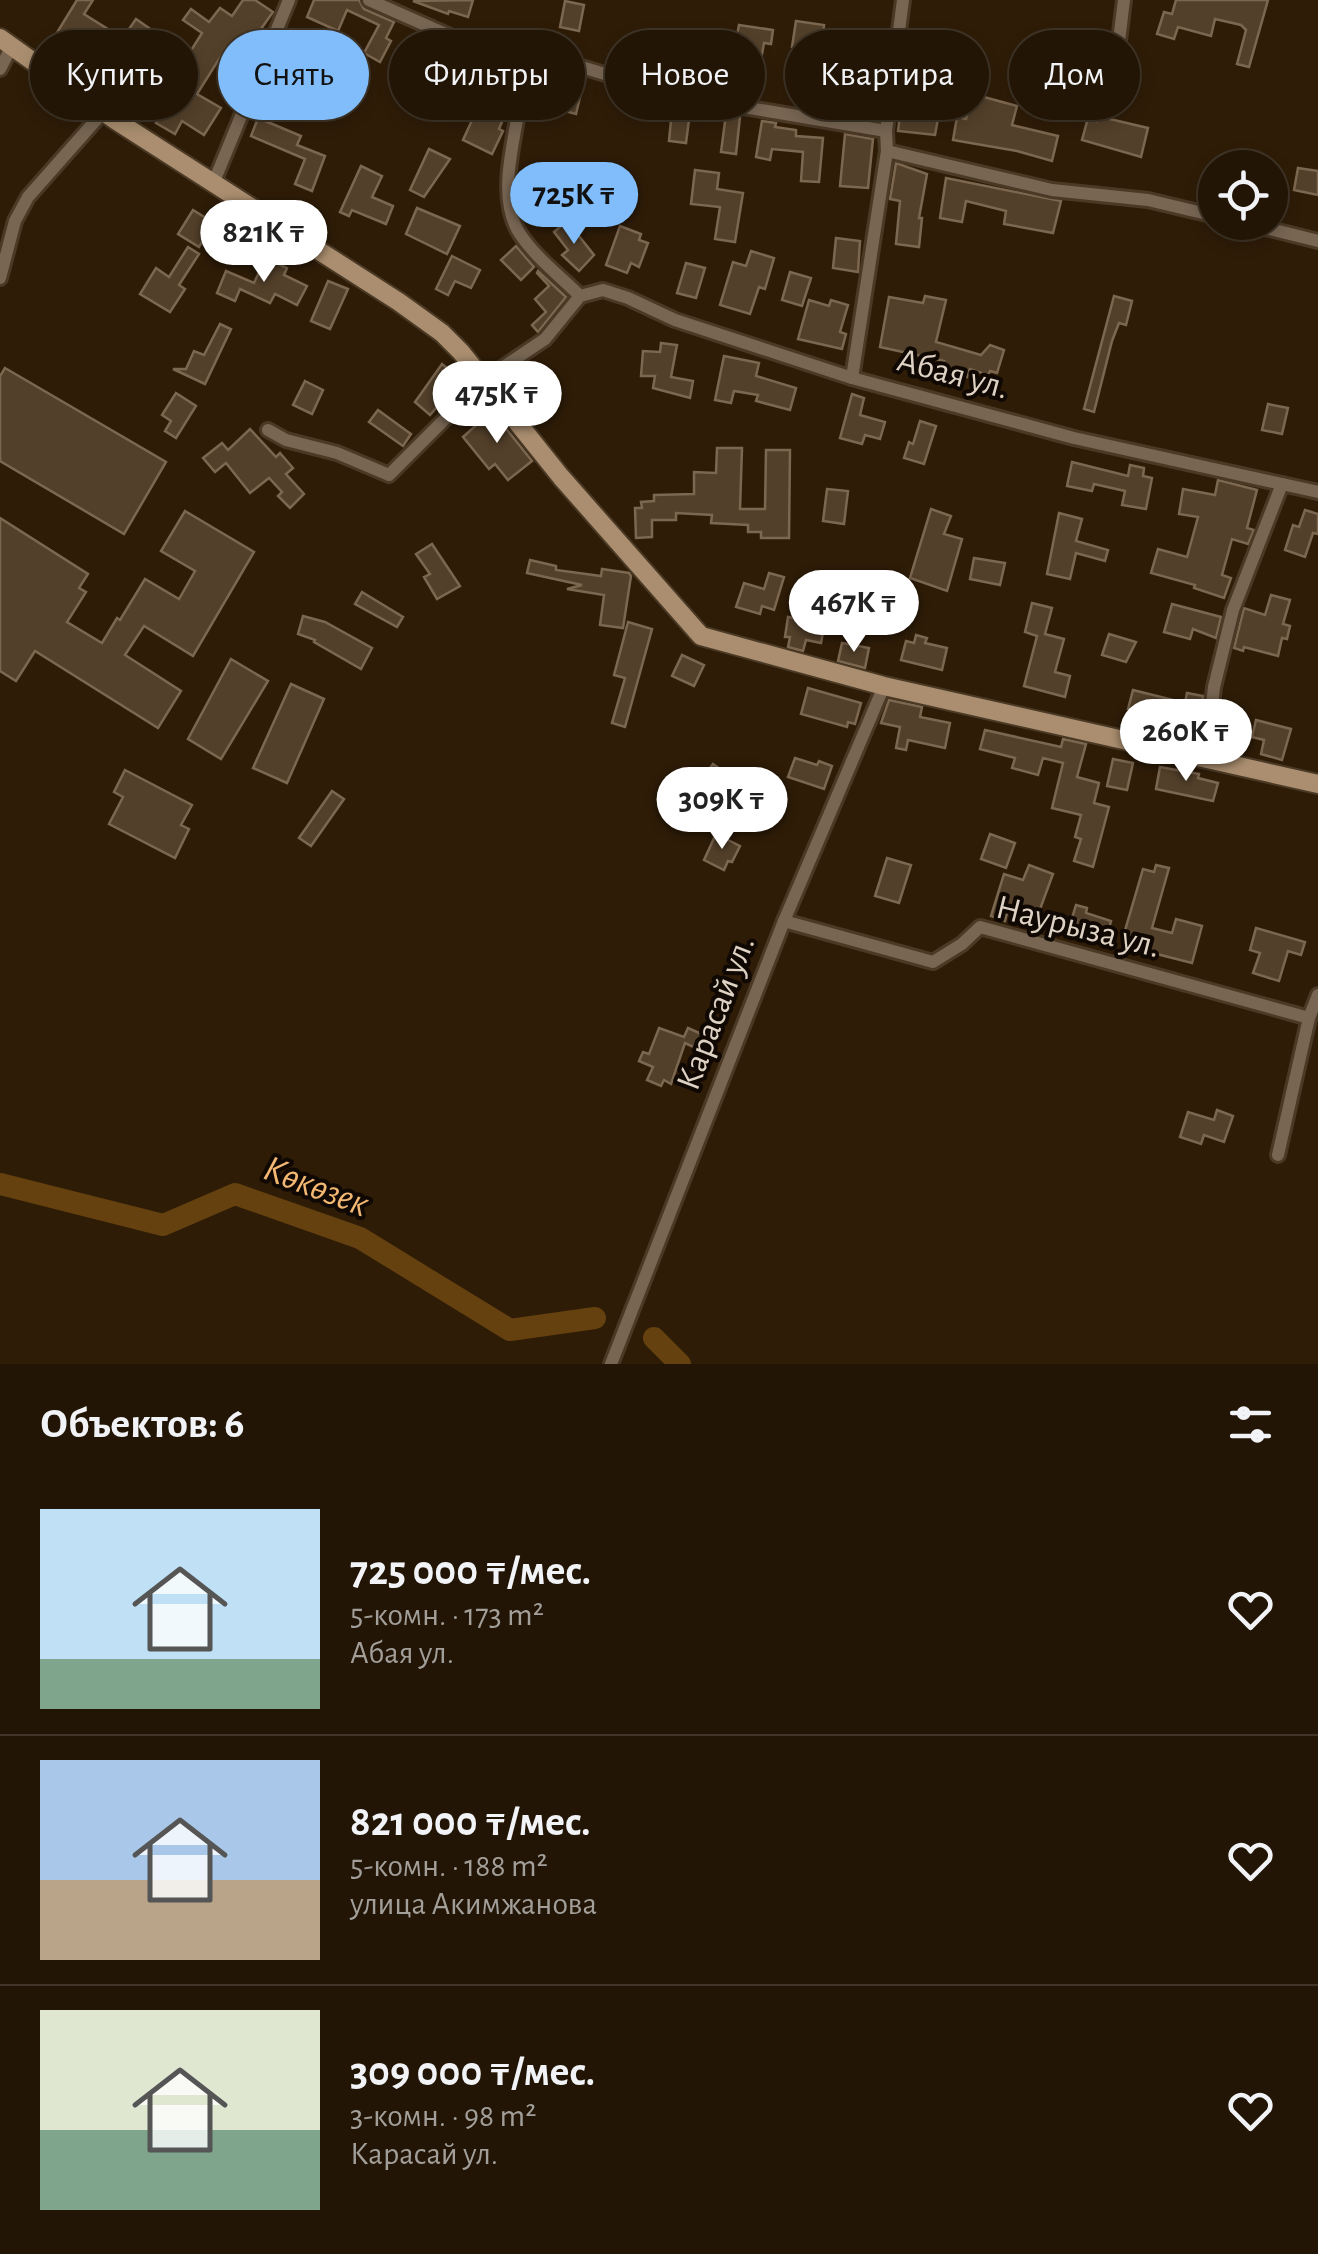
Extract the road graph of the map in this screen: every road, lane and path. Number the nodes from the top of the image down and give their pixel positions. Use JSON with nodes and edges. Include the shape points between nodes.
{"nodes":[{"id":1,"x":289,"y":0,"type":"edge"},
{"id":2,"x":368,"y":0,"type":"edge"},
{"id":3,"x":903,"y":0,"type":"edge"},
{"id":4,"x":1124,"y":0,"type":"edge"},
{"id":5,"x":433,"y":30,"type":"edge"},
{"id":6,"x":1120,"y":30,"type":"edge"},
{"id":7,"x":6,"y":42,"type":"edge"},
{"id":8,"x":30,"y":59,"type":"edge"},
{"id":9,"x":585,"y":68,"type":"edge"},
{"id":10,"x":0,"y":69,"type":"edge"},
{"id":11,"x":96,"y":120,"type":"edge"},
{"id":12,"x":117,"y":120,"type":"edge"},
{"id":13,"x":516,"y":120,"type":"edge"},
{"id":14,"x":886,"y":132,"type":"junction"},
{"id":15,"x":887,"y":151,"type":"junction"},
{"id":16,"x":212,"y":184,"type":"junction"},
{"id":17,"x":1198,"y":212,"type":"edge"},
{"id":18,"x":1288,"y":234,"type":"edge"},
{"id":19,"x":1318,"y":241,"type":"edge"},
{"id":20,"x":0,"y":278,"type":"edge"},
{"id":21,"x":580,"y":296,"type":"junction"},
{"id":22,"x":852,"y":378,"type":"junction"},
{"id":23,"x":484,"y":380,"type":"junction"},
{"id":24,"x":268,"y":430,"type":"dead end"},
{"id":25,"x":1282,"y":484,"type":"junction"},
{"id":26,"x":1318,"y":492,"type":"edge"},
{"id":27,"x":884,"y":686,"type":"junction"},
{"id":28,"x":1206,"y":759,"type":"junction"},
{"id":29,"x":1318,"y":784,"type":"edge"},
{"id":30,"x":784,"y":921,"type":"junction"},
{"id":31,"x":1318,"y":995,"type":"edge"},
{"id":32,"x":1308,"y":1018,"type":"junction"},
{"id":33,"x":1278,"y":1155,"type":"dead end"},
{"id":34,"x":611,"y":1364,"type":"edge"}],
"edges":[{"from":1,"to":16,"type":"street"},
{"from":2,"to":5,"type":"street"},
{"from":3,"to":14,"type":"street"},
{"from":4,"to":6,"type":"street"},
{"from":7,"to":8,"type":"street"},
{"from":7,"to":10,"type":"street"},
{"from":9,"to":14,"type":"street","via":[[678,96]]},
{"from":11,"to":20,"type":"street","via":[[28,197]]},
{"from":12,"to":16,"type":"street"},
{"from":13,"to":21,"type":"street","via":[[510,212],[520,234]]},
{"from":14,"to":15,"type":"street"},
{"from":15,"to":17,"type":"street","via":[[1052,190]]},
{"from":15,"to":22,"type":"street"},
{"from":16,"to":23,"type":"street","via":[[399,302],[442,333]]},
{"from":18,"to":19,"type":"street"},
{"from":21,"to":22,"type":"street","name":"Абая ул.","via":[[603,290]]},
{"from":21,"to":23,"type":"street","via":[[546,339]]},
{"from":22,"to":25,"type":"street","name":"Абая ул.","via":[[1074,438]]},
{"from":23,"to":24,"type":"street","via":[[388,475]]},
{"from":23,"to":27,"type":"street","via":[[701,636]]},
{"from":25,"to":26,"type":"street","name":"Абая ул."},
{"from":25,"to":28,"type":"street","via":[[1233,610]]},
{"from":27,"to":28,"type":"street"},
{"from":27,"to":30,"type":"street","name":"Карасай ул."},
{"from":28,"to":29,"type":"street"},
{"from":30,"to":32,"type":"street","name":"Наурыза ул.","via":[[932,962],[980,928]]},
{"from":30,"to":34,"type":"street","name":"Карасай ул."},
{"from":31,"to":32,"type":"street"},
{"from":32,"to":33,"type":"street"}]}
